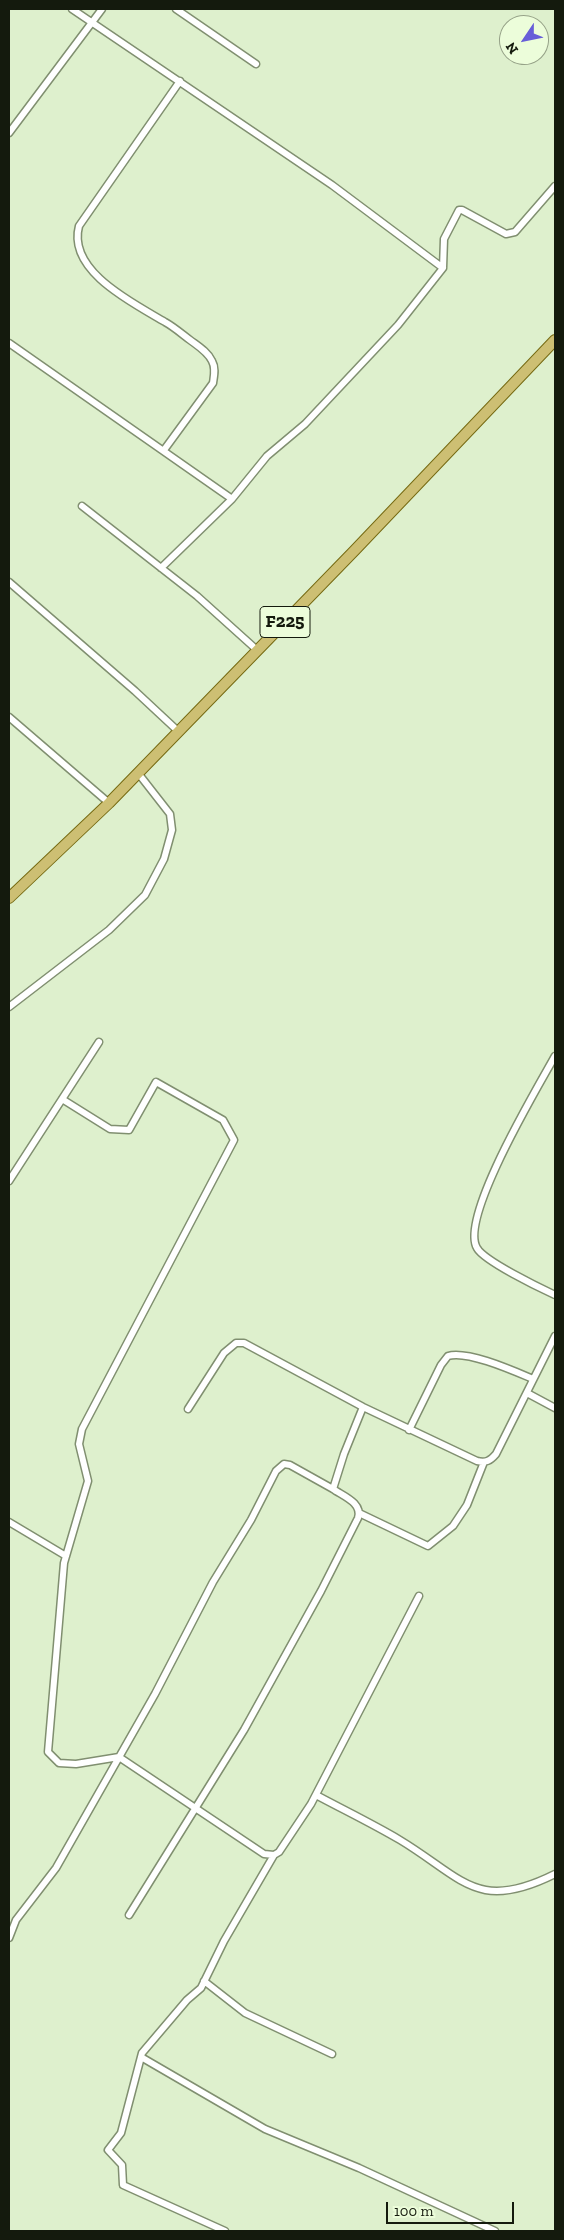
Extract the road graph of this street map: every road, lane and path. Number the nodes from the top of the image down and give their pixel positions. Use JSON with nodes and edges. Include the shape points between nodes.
{"nodes":[{"id":1,"x":72,"y":9,"type":"edge"},
{"id":2,"x":102,"y":9,"type":"edge"},
{"id":3,"x":176,"y":9,"type":"edge"},
{"id":4,"x":92,"y":22,"type":"junction"},
{"id":5,"x":256,"y":64,"type":"dead end"},
{"id":6,"x":180,"y":81,"type":"junction"},
{"id":7,"x":9,"y":133,"type":"edge"},
{"id":8,"x":555,"y":186,"type":"edge"},
{"id":9,"x":443,"y":268,"type":"junction"},
{"id":10,"x":555,"y":340,"type":"edge"},
{"id":11,"x":9,"y":343,"type":"edge"},
{"id":12,"x":164,"y":450,"type":"junction"},
{"id":13,"x":232,"y":499,"type":"junction"},
{"id":14,"x":82,"y":506,"type":"dead end"},
{"id":15,"x":162,"y":568,"type":"junction"},
{"id":16,"x":9,"y":582,"type":"edge"},
{"id":17,"x":257,"y":650,"type":"junction"},
{"id":18,"x":9,"y":719,"type":"edge"},
{"id":19,"x":178,"y":732,"type":"junction"},
{"id":20,"x":138,"y":772,"type":"junction"},
{"id":21,"x":109,"y":803,"type":"junction"},
{"id":22,"x":9,"y":898,"type":"edge"},
{"id":23,"x":9,"y":1007,"type":"edge"},
{"id":24,"x":99,"y":1042,"type":"dead end"},
{"id":25,"x":555,"y":1056,"type":"edge"},
{"id":26,"x":62,"y":1099,"type":"junction"},
{"id":27,"x":9,"y":1181,"type":"edge"},
{"id":28,"x":555,"y":1295,"type":"edge"},
{"id":29,"x":555,"y":1336,"type":"edge"},
{"id":30,"x":532,"y":1379,"type":"junction"},
{"id":31,"x":527,"y":1393,"type":"junction"},
{"id":32,"x":363,"y":1406,"type":"junction"},
{"id":33,"x":555,"y":1408,"type":"edge"},
{"id":34,"x":188,"y":1409,"type":"dead end"},
{"id":35,"x":409,"y":1430,"type":"junction"},
{"id":36,"x":484,"y":1462,"type":"junction"},
{"id":37,"x":333,"y":1489,"type":"junction"},
{"id":38,"x":359,"y":1513,"type":"junction"},
{"id":39,"x":9,"y":1522,"type":"edge"},
{"id":40,"x":66,"y":1556,"type":"junction"},
{"id":41,"x":419,"y":1596,"type":"dead end"},
{"id":42,"x":119,"y":1757,"type":"junction"},
{"id":43,"x":316,"y":1794,"type":"junction"},
{"id":44,"x":197,"y":1809,"type":"junction"},
{"id":45,"x":274,"y":1855,"type":"junction"},
{"id":46,"x":555,"y":1874,"type":"edge"},
{"id":47,"x":129,"y":1915,"type":"dead end"},
{"id":48,"x":9,"y":1938,"type":"edge"},
{"id":49,"x":204,"y":1980,"type":"junction"},
{"id":50,"x":332,"y":2054,"type":"dead end"},
{"id":51,"x":141,"y":2058,"type":"junction"},
{"id":52,"x":225,"y":2231,"type":"edge"},
{"id":53,"x":495,"y":2231,"type":"edge"}],
"edges":[{"from":1,"to":4,"type":"street"},
{"from":2,"to":4,"type":"street"},
{"from":3,"to":5,"type":"street"},
{"from":4,"to":6,"type":"street"},
{"from":4,"to":7,"type":"street"},
{"from":6,"to":9,"type":"street","via":[[332,185]]},
{"from":6,"to":12,"type":"street","via":[[79,226],[76,237],[92,271],[130,303],[166,322],[213,361],[213,383]]},
{"from":8,"to":9,"type":"street","via":[[510,234],[459,210],[444,239]]},
{"from":9,"to":13,"type":"street","via":[[398,325],[305,424],[267,456]]},
{"from":10,"to":17,"type":"main road","number":"F225"},
{"from":11,"to":12,"type":"street"},
{"from":12,"to":13,"type":"street"},
{"from":13,"to":15,"type":"street"},
{"from":14,"to":15,"type":"street"},
{"from":15,"to":17,"type":"street"},
{"from":16,"to":19,"type":"street"},
{"from":17,"to":19,"type":"main road","number":"F225"},
{"from":18,"to":21,"type":"street"},
{"from":19,"to":20,"type":"main road","number":"F225"},
{"from":20,"to":21,"type":"main road","number":"F225"},
{"from":20,"to":23,"type":"street","via":[[170,814],[172,830],[164,859],[145,895],[109,930]]},
{"from":21,"to":22,"type":"main road","number":"F225"},
{"from":24,"to":26,"type":"street"},
{"from":25,"to":28,"type":"street","via":[[488,1180],[473,1236],[476,1248],[487,1258]]},
{"from":26,"to":27,"type":"street"},
{"from":26,"to":40,"type":"street","via":[[110,1128],[129,1130],[156,1082],[223,1120],[234,1140],[82,1429],[79,1444],[88,1481]]},
{"from":29,"to":30,"type":"street"},
{"from":30,"to":31,"type":"street"},
{"from":30,"to":35,"type":"street","via":[[491,1363],[448,1356]]},
{"from":31,"to":33,"type":"street"},
{"from":31,"to":36,"type":"street","via":[[496,1454]]},
{"from":32,"to":34,"type":"street","via":[[244,1343],[236,1343],[224,1353]]},
{"from":32,"to":35,"type":"street"},
{"from":32,"to":37,"type":"street"},
{"from":35,"to":36,"type":"street"},
{"from":36,"to":38,"type":"street","via":[[467,1505],[453,1526],[428,1546]]},
{"from":37,"to":38,"type":"street","via":[[356,1504]]},
{"from":37,"to":42,"type":"street","via":[[290,1465],[284,1464],[276,1471]]},
{"from":38,"to":44,"type":"street","via":[[321,1591]]},
{"from":39,"to":40,"type":"street"},
{"from":40,"to":42,"type":"street","via":[[48,1752],[59,1763],[76,1764]]},
{"from":41,"to":43,"type":"street"},
{"from":42,"to":44,"type":"street"},
{"from":42,"to":48,"type":"street","via":[[56,1868],[16,1920]]},
{"from":43,"to":45,"type":"street"},
{"from":43,"to":46,"type":"street","via":[[401,1840],[472,1886],[496,1892],[515,1891],[531,1887]]},
{"from":44,"to":45,"type":"street","via":[[264,1854]]},
{"from":44,"to":47,"type":"street"},
{"from":45,"to":49,"type":"street"},
{"from":49,"to":50,"type":"street","via":[[245,2013]]},
{"from":49,"to":51,"type":"street","via":[[201,1988],[160,2030]]},
{"from":51,"to":52,"type":"street","via":[[121,2133],[108,2150],[122,2165],[123,2185]]},
{"from":51,"to":53,"type":"street","via":[[265,2129]]}]}
